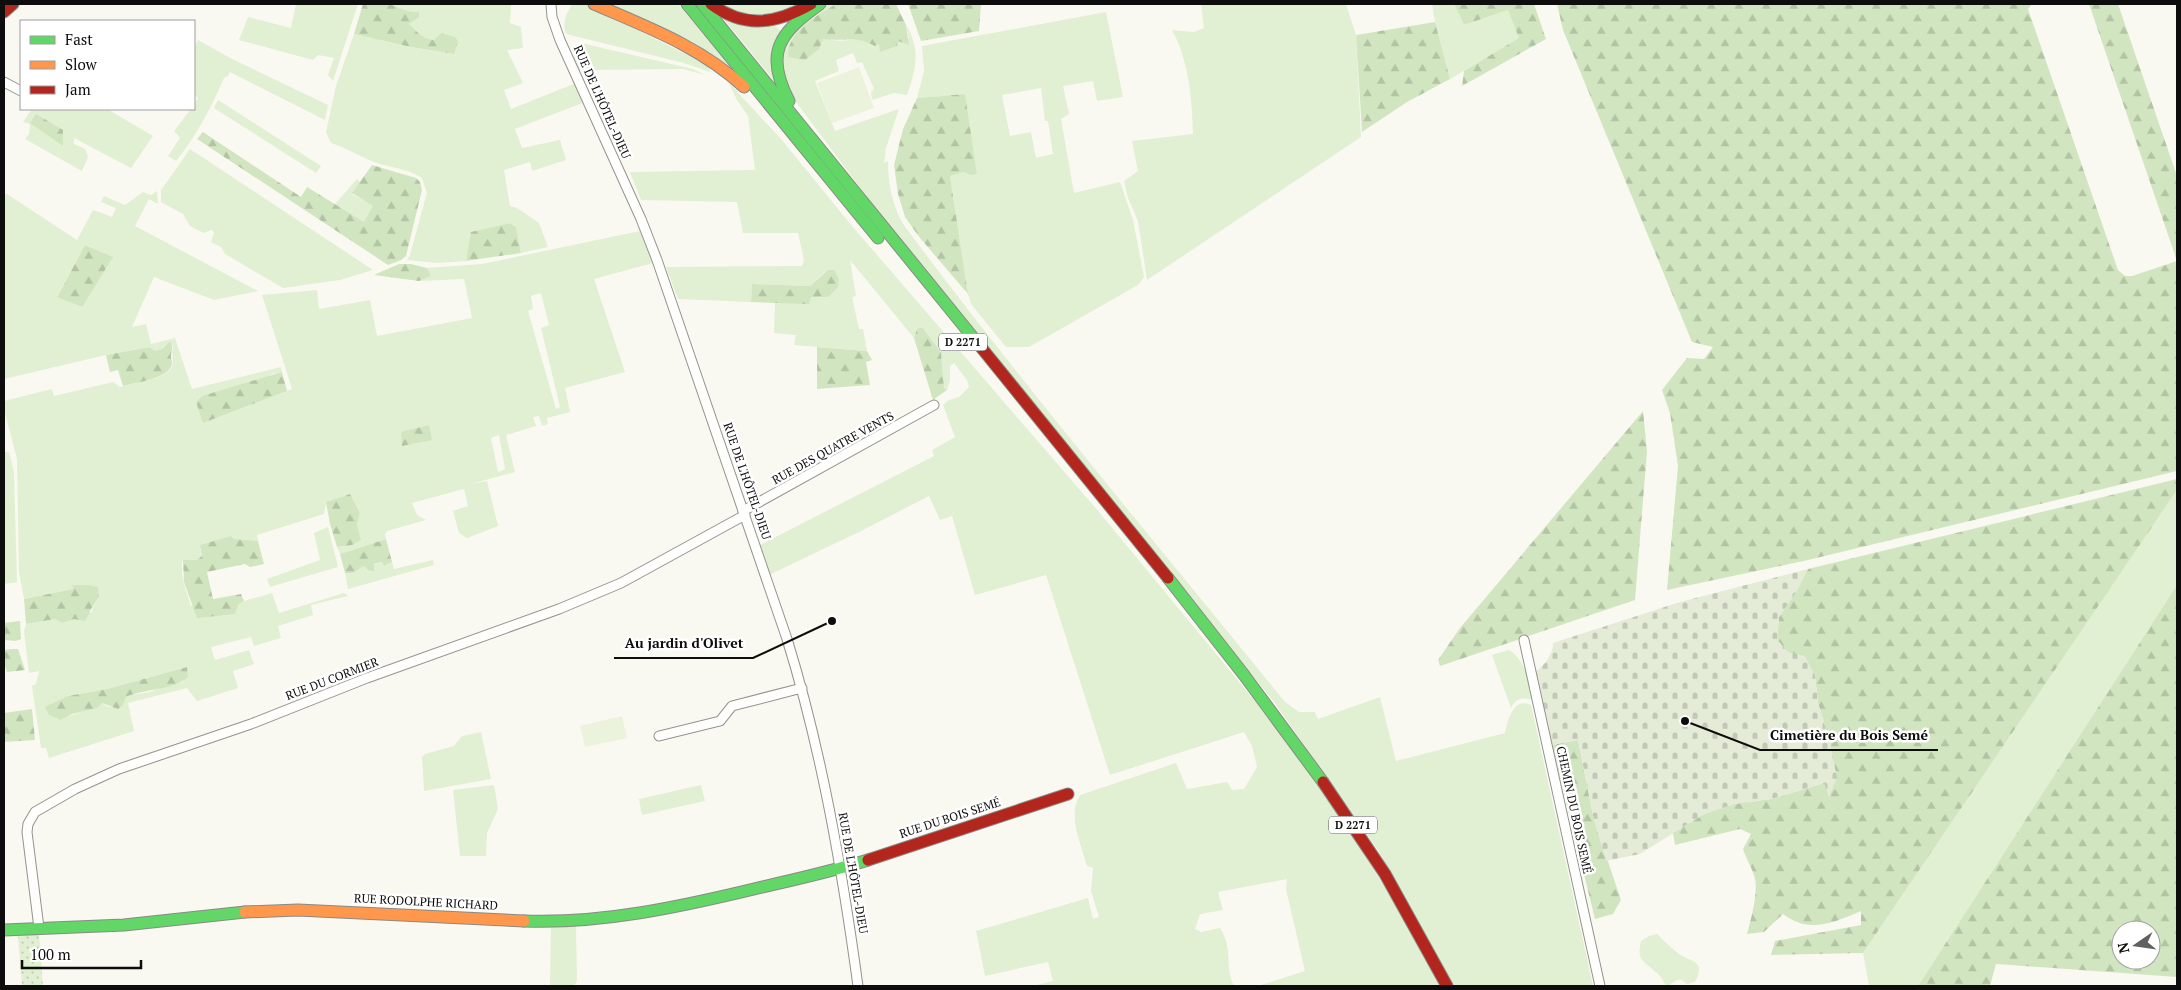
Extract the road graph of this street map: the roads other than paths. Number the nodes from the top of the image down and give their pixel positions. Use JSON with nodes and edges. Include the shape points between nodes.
{"nodes":[{"id":1,"x":12,"y":4,"type":"edge"},
{"id":2,"x":551,"y":4,"type":"edge"},
{"id":3,"x":594,"y":4,"type":"edge"},
{"id":4,"x":688,"y":4,"type":"edge"},
{"id":5,"x":702,"y":4,"type":"edge"},
{"id":6,"x":711,"y":4,"type":"edge"},
{"id":7,"x":812,"y":4,"type":"edge"},
{"id":8,"x":820,"y":4,"type":"edge"},
{"id":9,"x":4,"y":12,"type":"edge"},
{"id":10,"x":4,"y":82,"type":"edge"},
{"id":11,"x":20,"y":90,"type":"edge"},
{"id":12,"x":821,"y":151,"type":"junction"},
{"id":13,"x":822,"y":170,"type":"junction"},
{"id":14,"x":934,"y":405,"type":"dead end"},
{"id":15,"x":744,"y":513,"type":"junction"},
{"id":16,"x":1524,"y":640,"type":"dead end"},
{"id":17,"x":1244,"y":674,"type":"junction"},
{"id":18,"x":802,"y":688,"type":"junction"},
{"id":19,"x":659,"y":736,"type":"dead end"},
{"id":20,"x":1068,"y":794,"type":"dead end"},
{"id":21,"x":842,"y":868,"type":"junction"},
{"id":22,"x":38,"y":928,"type":"junction"},
{"id":23,"x":4,"y":930,"type":"edge"},
{"id":24,"x":858,"y":986,"type":"edge"},
{"id":25,"x":1447,"y":986,"type":"edge"},
{"id":26,"x":1600,"y":986,"type":"edge"}],
"edges":[{"from":1,"to":9,"type":"main road"},
{"from":2,"to":15,"type":"street","name":"RUE DE L'HÔTEL-DIEU","via":[[560,40],[658,260]]},
{"from":3,"to":13,"type":"main road","via":[[705,56],[735,77]]},
{"from":4,"to":13,"type":"main road","number":"D 2271"},
{"from":5,"to":12,"type":"main road","number":"D 2271"},
{"from":6,"to":7,"type":"main road","via":[[744,21],[771,21]]},
{"from":8,"to":12,"type":"main road","via":[[785,32],[777,48],[776,68],[782,89]]},
{"from":10,"to":11,"type":"street"},
{"from":12,"to":17,"type":"main road","number":"D 2271"},
{"from":13,"to":17,"type":"main road","number":"D 2271","via":[[1053,451]]},
{"from":14,"to":15,"type":"street","name":"RUE DES QUATRE VENTS"},
{"from":15,"to":18,"type":"street","name":"RUE DE L'HÔTEL-DIEU"},
{"from":15,"to":22,"type":"street","name":"RUE DU CORMIER","via":[[621,583],[568,606],[367,678],[251,724],[119,769],[35,812],[28,824],[28,832]]},
{"from":16,"to":26,"type":"street","name":"CHEMIN DU BOIS SEMÉ"},
{"from":17,"to":25,"type":"main road","number":"D 2271","via":[[1327,787],[1385,874]]},
{"from":18,"to":19,"type":"street","via":[[732,706],[720,721]]},
{"from":18,"to":21,"type":"street","name":"RUE DE L'HÔTEL-DIEU"},
{"from":20,"to":21,"type":"main road","name":"RUE DU BOIS SEMÉ"},
{"from":21,"to":22,"type":"main road","name":"RUE RODOLPHE RICHARD","via":[[686,905],[550,922],[298,910],[124,925]]},
{"from":21,"to":24,"type":"street","name":"RUE DE L'HÔTEL-DIEU"},
{"from":22,"to":23,"type":"main road","name":"RUE RODOLPHE RICHARD"}]}
